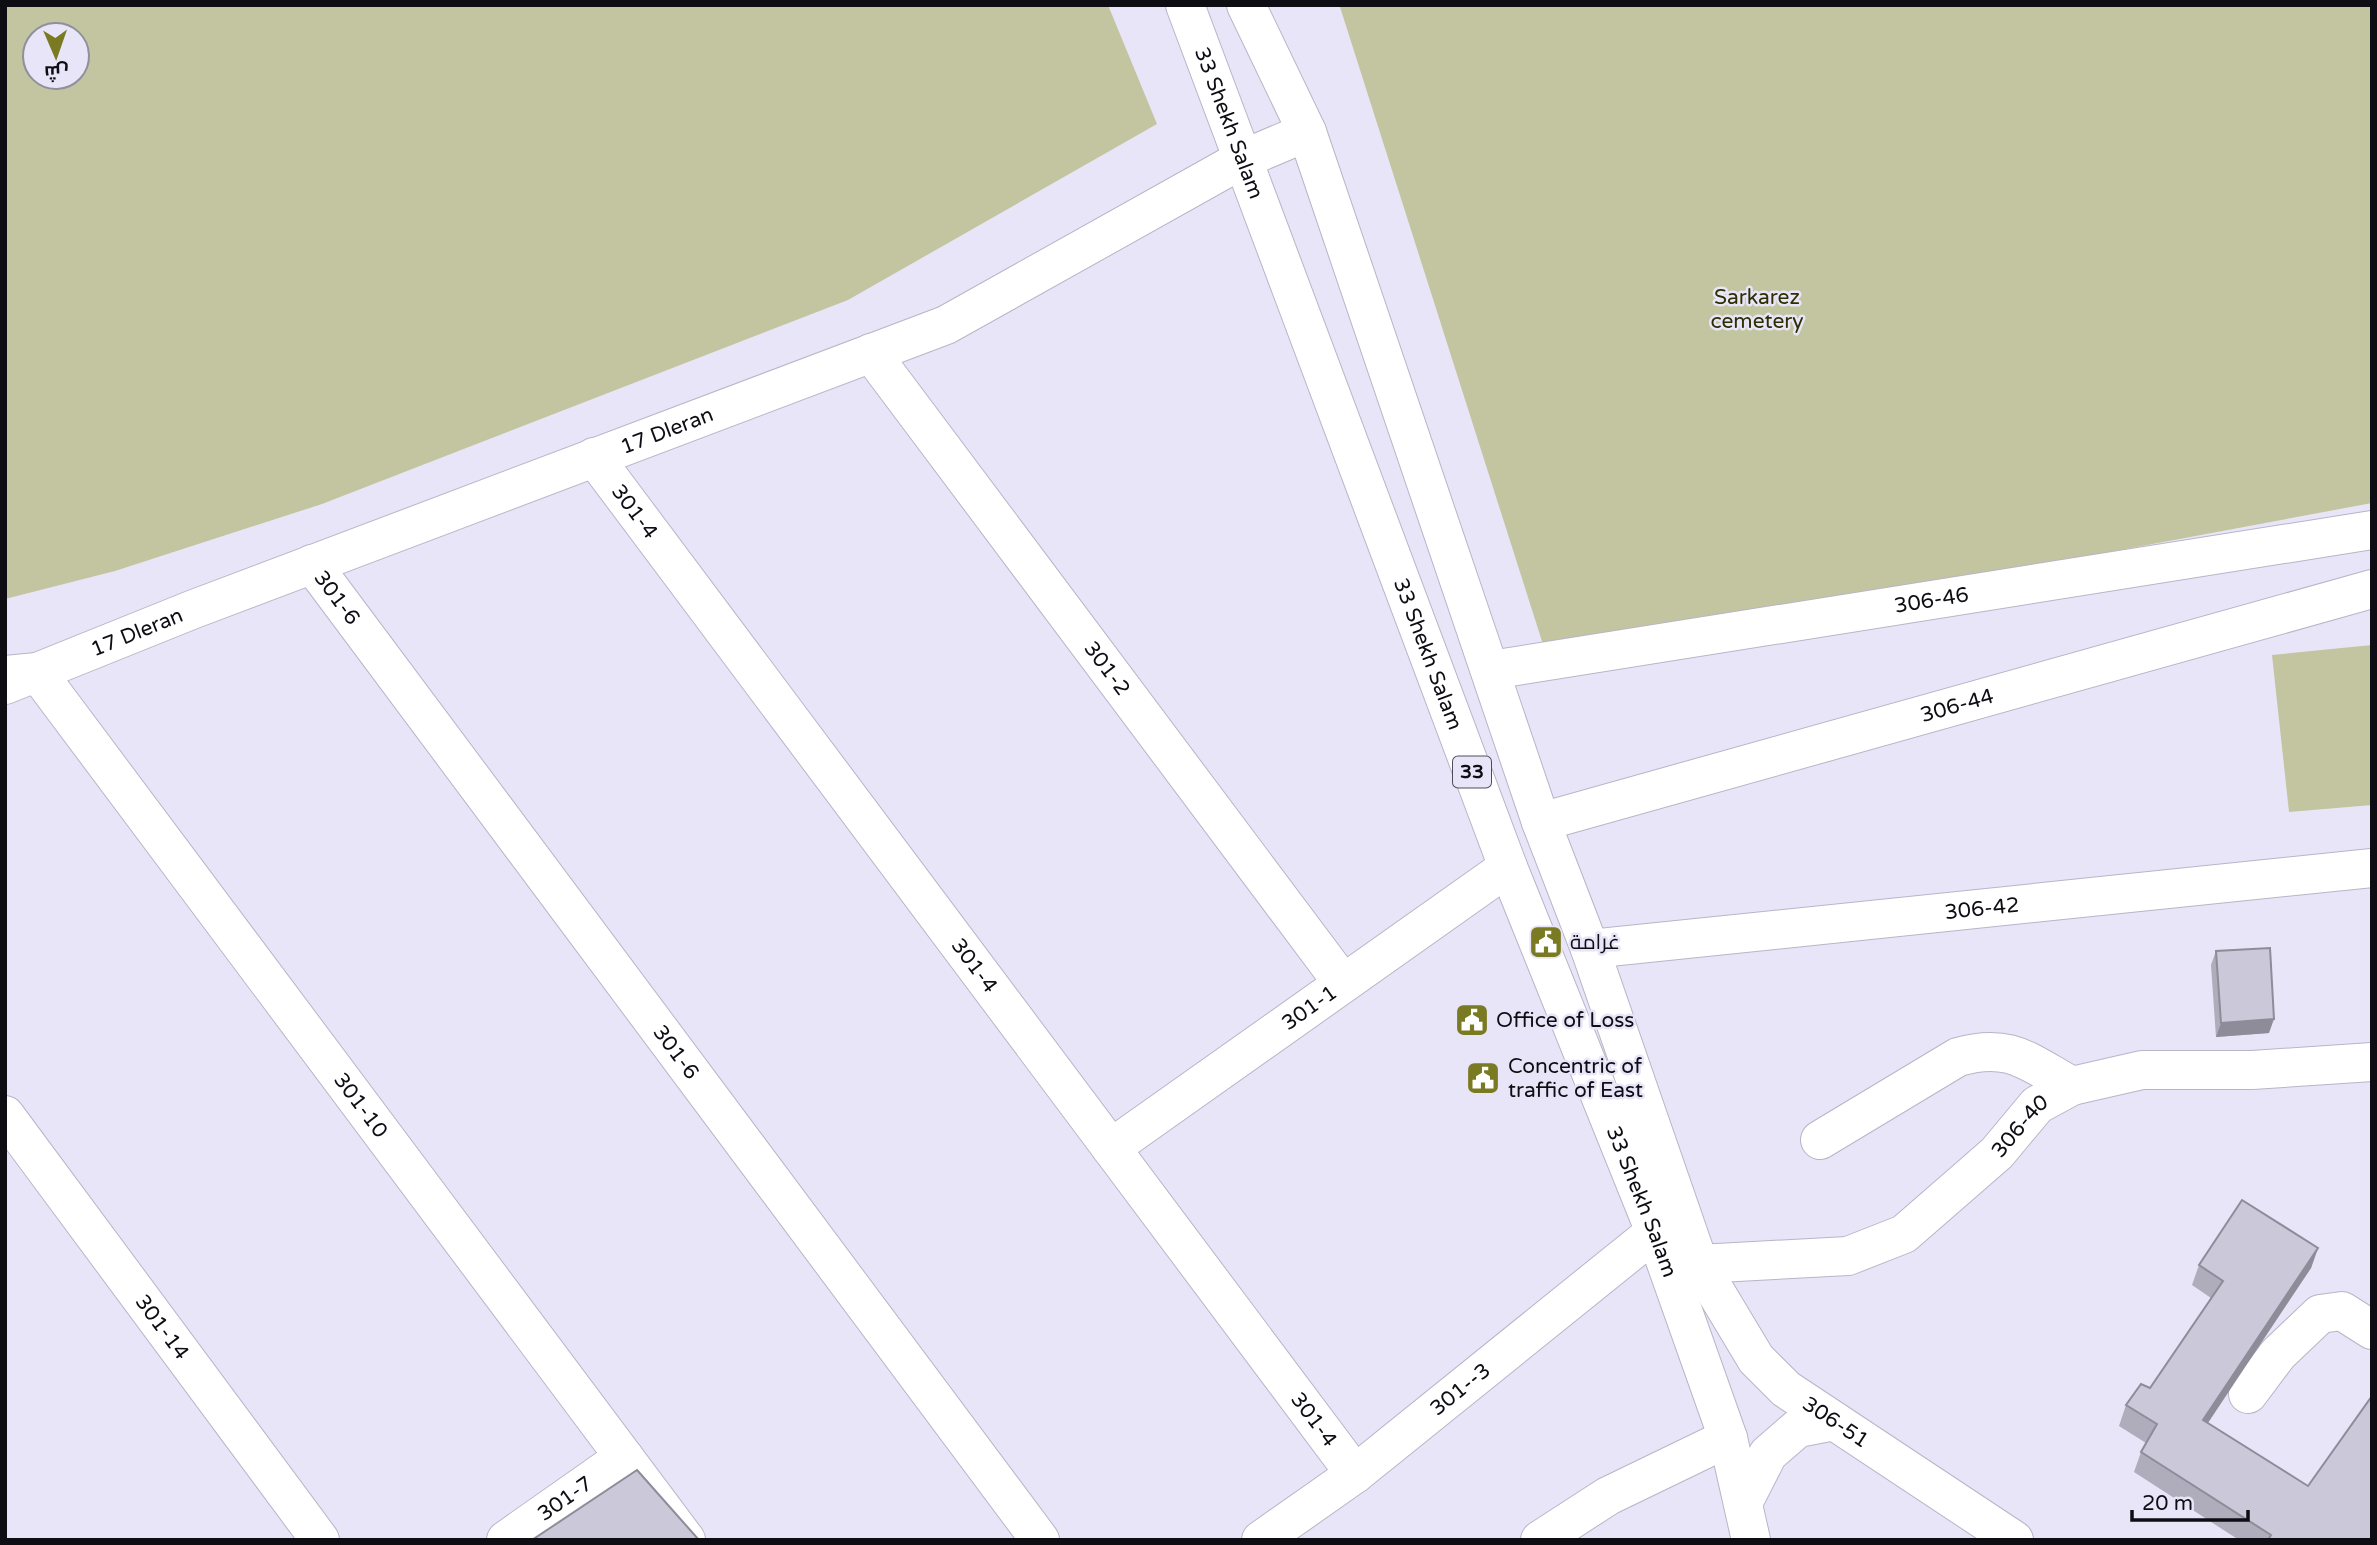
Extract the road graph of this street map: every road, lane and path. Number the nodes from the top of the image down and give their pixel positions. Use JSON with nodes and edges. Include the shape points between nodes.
{"nodes":[{"id":1,"x":1185,"y":5,"type":"edge"},
{"id":2,"x":1246,"y":5,"type":"edge"},
{"id":3,"x":1307,"y":132,"type":"junction"},
{"id":4,"x":1241,"y":160,"type":"junction"},
{"id":5,"x":871,"y":353,"type":"junction"},
{"id":6,"x":594,"y":457,"type":"junction"},
{"id":7,"x":2372,"y":530,"type":"edge"},
{"id":8,"x":312,"y":564,"type":"junction"},
{"id":9,"x":2372,"y":589,"type":"edge"},
{"id":10,"x":1491,"y":670,"type":"junction"},
{"id":11,"x":16,"y":677,"type":"edge"},
{"id":12,"x":1541,"y":822,"type":"junction"},
{"id":13,"x":1508,"y":867,"type":"junction"},
{"id":14,"x":2372,"y":868,"type":"edge"},
{"id":15,"x":1590,"y":949,"type":"junction"},
{"id":16,"x":1342,"y":982,"type":"junction"},
{"id":17,"x":1627,"y":1057,"type":"junction"},
{"id":18,"x":2372,"y":1062,"type":"edge"},
{"id":19,"x":1590,"y":1072,"type":"junction"},
{"id":20,"x":2072,"y":1086,"type":"junction"},
{"id":21,"x":5,"y":1115,"type":"edge"},
{"id":22,"x":1820,"y":1140,"type":"dead end"},
{"id":23,"x":1111,"y":1148,"type":"junction"},
{"id":24,"x":1655,"y":1232,"type":"junction"},
{"id":25,"x":1699,"y":1264,"type":"junction"},
{"id":26,"x":2372,"y":1330,"type":"edge"},
{"id":27,"x":2249,"y":1394,"type":"dead end"},
{"id":28,"x":1834,"y":1421,"type":"junction"},
{"id":29,"x":1728,"y":1438,"type":"junction"},
{"id":30,"x":624,"y":1457,"type":"junction"},
{"id":31,"x":1355,"y":1474,"type":"junction"},
{"id":32,"x":1743,"y":1503,"type":"junction"},
{"id":33,"x":687,"y":1536,"type":"edge"},
{"id":34,"x":1542,"y":1539,"type":"edge"},
{"id":35,"x":320,"y":1540,"type":"edge"},
{"id":36,"x":506,"y":1540,"type":"edge"},
{"id":37,"x":1040,"y":1540,"type":"edge"},
{"id":38,"x":1261,"y":1540,"type":"edge"},
{"id":39,"x":1751,"y":1540,"type":"edge"},
{"id":40,"x":2014,"y":1540,"type":"edge"}],
"edges":[{"from":1,"to":4,"type":"street","name":"33 Shekh Salam","number":"33"},
{"from":2,"to":3,"type":"street","name":"33 Shekh Salam","number":"33"},
{"from":3,"to":4,"type":"street","name":"17 Dleran"},
{"from":3,"to":10,"type":"street","name":"33 Shekh Salam","number":"33"},
{"from":4,"to":5,"type":"street","name":"17 Dleran","via":[[946,325]]},
{"from":4,"to":13,"type":"street","name":"33 Shekh Salam","number":"33"},
{"from":5,"to":6,"type":"street","name":"17 Dleran"},
{"from":5,"to":16,"type":"street","name":"301-2"},
{"from":6,"to":8,"type":"street","name":"17 Dleran"},
{"from":6,"to":23,"type":"street","name":"301-4"},
{"from":7,"to":10,"type":"street","name":"306-46"},
{"from":8,"to":11,"type":"street","name":"17 Dleran"},
{"from":8,"to":37,"type":"street","name":"301-6"},
{"from":9,"to":12,"type":"street","name":"306-44"},
{"from":10,"to":12,"type":"street","name":"33 Shekh Salam","number":"33"},
{"from":11,"to":30,"type":"street","name":"301-10"},
{"from":12,"to":15,"type":"street","name":"33 Shekh Salam","number":"33"},
{"from":13,"to":16,"type":"street","name":"301-1"},
{"from":13,"to":19,"type":"street","name":"33 Shekh Salam","number":"33"},
{"from":14,"to":15,"type":"street","name":"306-42"},
{"from":15,"to":17,"type":"street","name":"33 Shekh Salam","number":"33"},
{"from":16,"to":23,"type":"street","name":"301-1"},
{"from":17,"to":19,"type":"street"},
{"from":17,"to":25,"type":"street","name":"33 Shekh Salam","number":"33"},
{"from":18,"to":20,"type":"street","name":"306-40","via":[[2252,1070],[2142,1070]]},
{"from":19,"to":24,"type":"street","name":"33 Shekh Salam","number":"33"},
{"from":20,"to":22,"type":"street","via":[[2006,1050],[1983,1049],[1958,1056]]},
{"from":20,"to":25,"type":"street","name":"306-40","via":[[2037,1105],[1997,1153],[1904,1234],[1848,1256]]},
{"from":21,"to":35,"type":"street","name":"301-14"},
{"from":23,"to":31,"type":"street","name":"301-4"},
{"from":24,"to":29,"type":"street","name":"33 Shekh Salam","number":"33"},
{"from":24,"to":31,"type":"street","name":"301--3"},
{"from":25,"to":28,"type":"street","name":"306-51","via":[[1756,1359],[1786,1389]]},
{"from":26,"to":27,"type":"street","via":[[2342,1311],[2320,1314],[2278,1354]]},
{"from":28,"to":32,"type":"street","via":[[1798,1428],[1768,1454]]},
{"from":28,"to":40,"type":"street","name":"306-51"},
{"from":29,"to":32,"type":"street","name":"33 Shekh Salam","number":"33"},
{"from":29,"to":34,"type":"street","via":[[1608,1496]]},
{"from":30,"to":33,"type":"street","name":"301-10"},
{"from":30,"to":36,"type":"street","name":"301-7"},
{"from":31,"to":38,"type":"street","name":"301--3"},
{"from":32,"to":39,"type":"street","name":"33 Shekh Salam","number":"33"}]}
